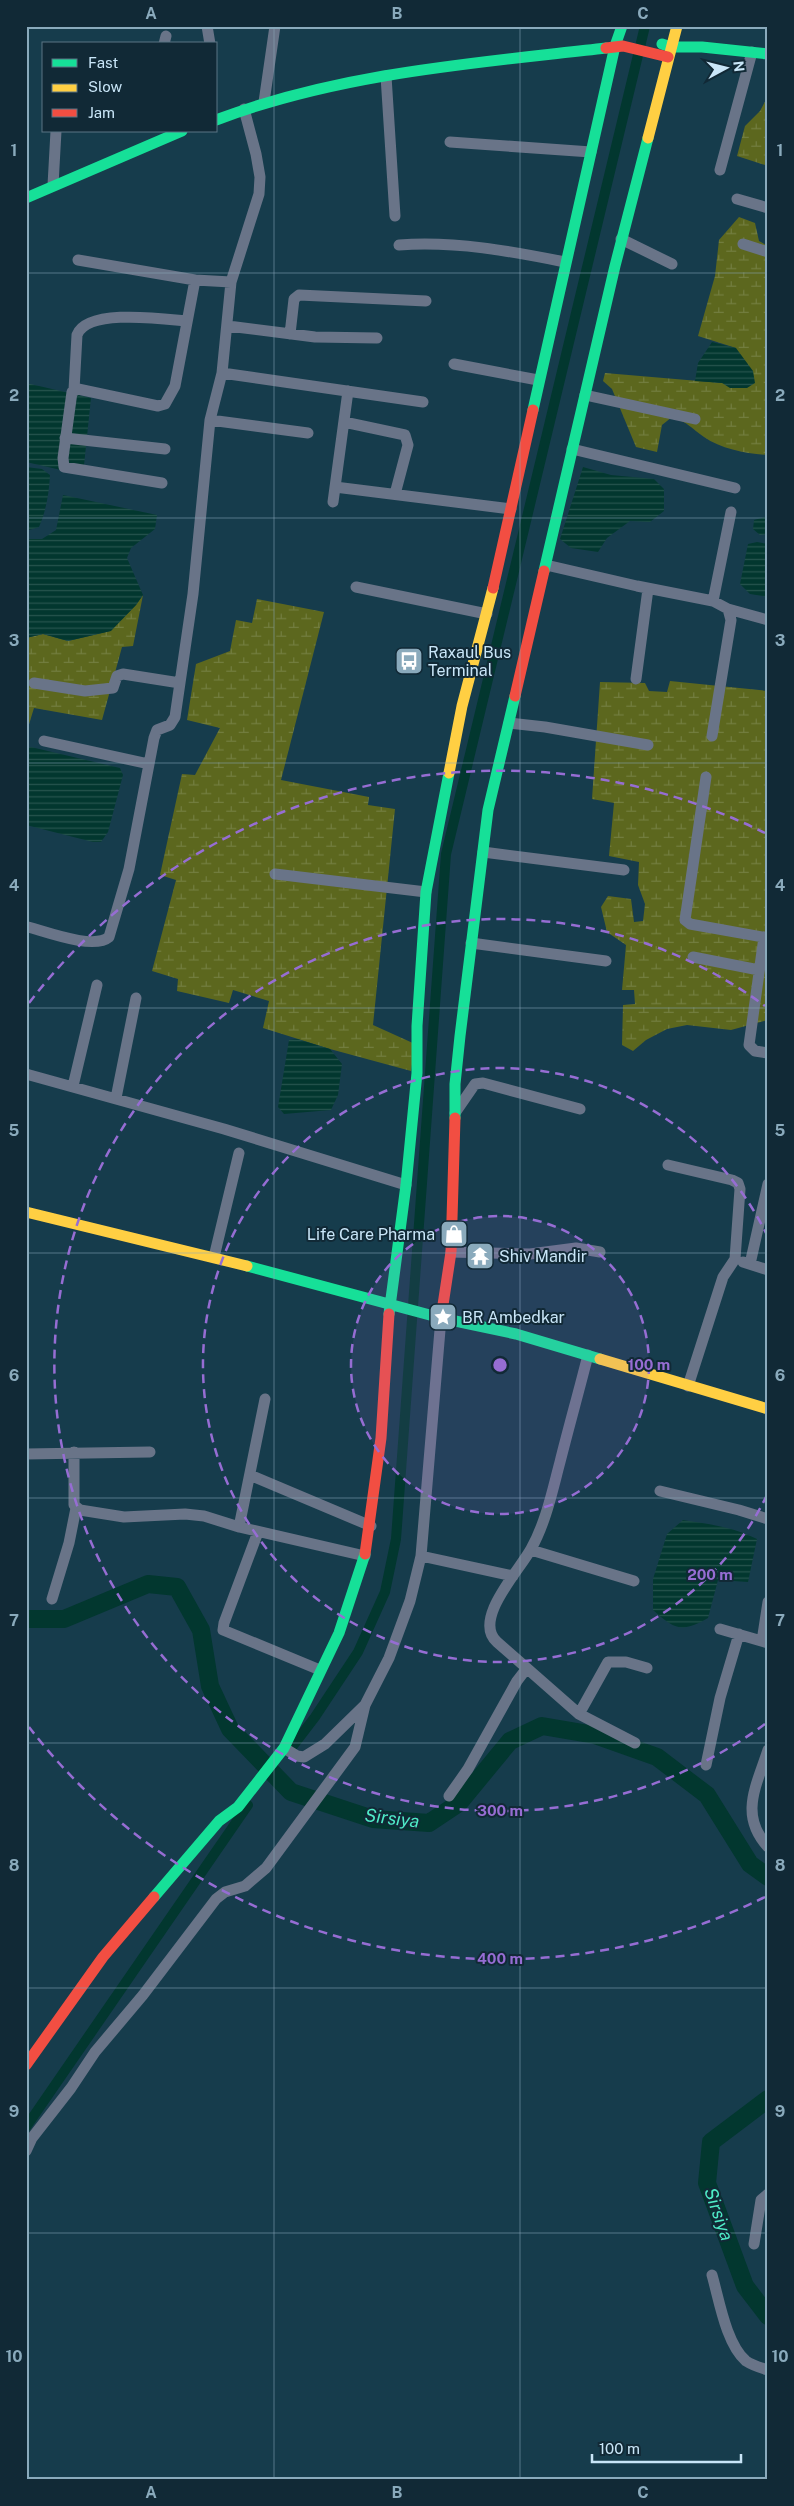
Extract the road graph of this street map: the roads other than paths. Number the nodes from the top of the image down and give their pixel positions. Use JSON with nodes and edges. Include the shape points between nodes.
{"nodes":[{"id":1,"x":207,"y":26,"type":"edge"},
{"id":2,"x":275,"y":26,"type":"edge"},
{"id":3,"x":676,"y":26,"type":"edge"},
{"id":4,"x":617,"y":29,"type":"edge"},
{"id":5,"x":210,"y":42,"type":"edge"},
{"id":6,"x":632,"y":42,"type":"junction"},
{"id":7,"x":615,"y":46,"type":"junction"},
{"id":8,"x":664,"y":51,"type":"junction"},
{"id":9,"x":752,"y":52,"type":"junction"},
{"id":10,"x":768,"y":54,"type":"edge"},
{"id":11,"x":386,"y":76,"type":"junction"},
{"id":12,"x":264,"y":102,"type":"junction"},
{"id":13,"x":244,"y":109,"type":"junction"},
{"id":14,"x":218,"y":119,"type":"edge"},
{"id":15,"x":56,"y":132,"type":"edge"},
{"id":16,"x":177,"y":132,"type":"edge"},
{"id":17,"x":155,"y":136,"type":"edge"},
{"id":18,"x":450,"y":142,"type":"dead end"},
{"id":19,"x":591,"y":152,"type":"junction"},
{"id":20,"x":720,"y":170,"type":"dead end"},
{"id":21,"x":53,"y":185,"type":"junction"},
{"id":22,"x":26,"y":198,"type":"edge"},
{"id":23,"x":737,"y":199,"type":"dead end"},
{"id":24,"x":768,"y":208,"type":"edge"},
{"id":25,"x":396,"y":216,"type":"dead end"},
{"id":26,"x":621,"y":239,"type":"junction"},
{"id":27,"x":744,"y":244,"type":"dead end"},
{"id":28,"x":399,"y":245,"type":"dead end"},
{"id":29,"x":768,"y":252,"type":"edge"},
{"id":30,"x":78,"y":260,"type":"dead end"},
{"id":31,"x":566,"y":262,"type":"junction"},
{"id":32,"x":672,"y":264,"type":"dead end"},
{"id":33,"x":195,"y":280,"type":"junction"},
{"id":34,"x":232,"y":282,"type":"junction"},
{"id":35,"x":426,"y":302,"type":"dead end"},
{"id":36,"x":187,"y":321,"type":"junction"},
{"id":37,"x":228,"y":326,"type":"junction"},
{"id":38,"x":290,"y":334,"type":"junction"},
{"id":39,"x":377,"y":338,"type":"dead end"},
{"id":40,"x":454,"y":364,"type":"dead end"},
{"id":41,"x":222,"y":373,"type":"junction"},
{"id":42,"x":538,"y":380,"type":"junction"},
{"id":43,"x":74,"y":390,"type":"junction"},
{"id":44,"x":348,"y":391,"type":"junction"},
{"id":45,"x":585,"y":395,"type":"junction"},
{"id":46,"x":423,"y":402,"type":"dead end"},
{"id":47,"x":695,"y":419,"type":"dead end"},
{"id":48,"x":210,"y":420,"type":"junction"},
{"id":49,"x":344,"y":422,"type":"junction"},
{"id":50,"x":308,"y":434,"type":"dead end"},
{"id":51,"x":65,"y":438,"type":"junction"},
{"id":52,"x":165,"y":449,"type":"dead end"},
{"id":53,"x":572,"y":449,"type":"junction"},
{"id":54,"x":162,"y":484,"type":"dead end"},
{"id":55,"x":335,"y":487,"type":"junction"},
{"id":56,"x":735,"y":488,"type":"dead end"},
{"id":57,"x":395,"y":494,"type":"junction"},
{"id":58,"x":333,"y":502,"type":"dead end"},
{"id":59,"x":510,"y":509,"type":"junction"},
{"id":60,"x":731,"y":512,"type":"dead end"},
{"id":61,"x":546,"y":565,"type":"junction"},
{"id":62,"x":356,"y":587,"type":"dead end"},
{"id":63,"x":648,"y":588,"type":"junction"},
{"id":64,"x":713,"y":601,"type":"junction"},
{"id":65,"x":728,"y":609,"type":"junction"},
{"id":66,"x":487,"y":614,"type":"junction"},
{"id":67,"x":768,"y":620,"type":"edge"},
{"id":68,"x":636,"y":678,"type":"dead end"},
{"id":69,"x":34,"y":682,"type":"dead end"},
{"id":70,"x":180,"y":683,"type":"junction"},
{"id":71,"x":509,"y":723,"type":"junction"},
{"id":72,"x":712,"y":736,"type":"dead end"},
{"id":73,"x":44,"y":741,"type":"dead end"},
{"id":74,"x":648,"y":745,"type":"dead end"},
{"id":75,"x":149,"y":764,"type":"junction"},
{"id":76,"x":706,"y":777,"type":"dead end"},
{"id":77,"x":483,"y":852,"type":"junction"},
{"id":78,"x":624,"y":870,"type":"dead end"},
{"id":79,"x":275,"y":874,"type":"dead end"},
{"id":80,"x":426,"y":892,"type":"junction"},
{"id":81,"x":28,"y":927,"type":"dead end"},
{"id":82,"x":766,"y":938,"type":"edge"},
{"id":83,"x":471,"y":943,"type":"junction"},
{"id":84,"x":693,"y":956,"type":"dead end"},
{"id":85,"x":606,"y":961,"type":"dead end"},
{"id":86,"x":759,"y":970,"type":"junction"},
{"id":87,"x":97,"y":985,"type":"dead end"},
{"id":88,"x":136,"y":998,"type":"dead end"},
{"id":89,"x":768,"y":1053,"type":"edge"},
{"id":90,"x":26,"y":1074,"type":"edge"},
{"id":91,"x":74,"y":1086,"type":"junction"},
{"id":92,"x":116,"y":1098,"type":"junction"},
{"id":93,"x":580,"y":1109,"type":"dead end"},
{"id":94,"x":455,"y":1114,"type":"junction"},
{"id":95,"x":240,"y":1153,"type":"dead end"},
{"id":96,"x":668,"y":1165,"type":"dead end"},
{"id":97,"x":768,"y":1184,"type":"edge"},
{"id":98,"x":406,"y":1185,"type":"junction"},
{"id":99,"x":26,"y":1212,"type":"edge"},
{"id":100,"x":451,"y":1252,"type":"junction"},
{"id":101,"x":600,"y":1252,"type":"dead end"},
{"id":102,"x":214,"y":1257,"type":"junction"},
{"id":103,"x":734,"y":1259,"type":"junction"},
{"id":104,"x":750,"y":1264,"type":"junction"},
{"id":105,"x":768,"y":1270,"type":"edge"},
{"id":106,"x":390,"y":1304,"type":"junction"},
{"id":107,"x":442,"y":1318,"type":"junction"},
{"id":108,"x":588,"y":1355,"type":"junction"},
{"id":109,"x":688,"y":1386,"type":"junction"},
{"id":110,"x":265,"y":1399,"type":"dead end"},
{"id":111,"x":768,"y":1409,"type":"edge"},
{"id":112,"x":74,"y":1452,"type":"junction"},
{"id":113,"x":150,"y":1452,"type":"dead end"},
{"id":114,"x":26,"y":1454,"type":"edge"},
{"id":115,"x":250,"y":1475,"type":"junction"},
{"id":116,"x":660,"y":1491,"type":"dead end"},
{"id":117,"x":76,"y":1508,"type":"junction"},
{"id":118,"x":768,"y":1519,"type":"edge"},
{"id":119,"x":371,"y":1526,"type":"junction"},
{"id":120,"x":239,"y":1527,"type":"junction"},
{"id":121,"x":258,"y":1532,"type":"junction"},
{"id":122,"x":531,"y":1550,"type":"junction"},
{"id":123,"x":365,"y":1556,"type":"junction"},
{"id":124,"x":421,"y":1556,"type":"junction"},
{"id":125,"x":513,"y":1576,"type":"junction"},
{"id":126,"x":634,"y":1581,"type":"dead end"},
{"id":127,"x":52,"y":1599,"type":"dead end"},
{"id":128,"x":768,"y":1602,"type":"edge"},
{"id":129,"x":720,"y":1630,"type":"dead end"},
{"id":130,"x":739,"y":1634,"type":"junction"},
{"id":131,"x":765,"y":1642,"type":"edge"},
{"id":132,"x":527,"y":1668,"type":"junction"},
{"id":133,"x":647,"y":1668,"type":"dead end"},
{"id":134,"x":320,"y":1670,"type":"junction"},
{"id":135,"x":365,"y":1705,"type":"junction"},
{"id":136,"x":579,"y":1714,"type":"junction"},
{"id":137,"x":635,"y":1743,"type":"dead end"},
{"id":138,"x":768,"y":1750,"type":"edge"},
{"id":139,"x":288,"y":1751,"type":"junction"},
{"id":140,"x":706,"y":1765,"type":"dead end"},
{"id":141,"x":449,"y":1796,"type":"dead end"},
{"id":142,"x":768,"y":1847,"type":"edge"},
{"id":143,"x":26,"y":2065,"type":"edge"},
{"id":144,"x":26,"y":2151,"type":"edge"},
{"id":145,"x":768,"y":2194,"type":"edge"},
{"id":146,"x":754,"y":2244,"type":"dead end"},
{"id":147,"x":712,"y":2275,"type":"dead end"},
{"id":148,"x":768,"y":2370,"type":"edge"}],
"edges":[{"from":1,"to":5,"type":"street"},
{"from":2,"to":12,"type":"street"},
{"from":3,"to":8,"type":"street"},
{"from":4,"to":6,"type":"street"},
{"from":4,"to":7,"type":"street"},
{"from":6,"to":7,"type":"street"},
{"from":6,"to":8,"type":"street"},
{"from":7,"to":11,"type":"street"},
{"from":7,"to":19,"type":"street"},
{"from":8,"to":9,"type":"street","via":[[702,47]]},
{"from":8,"to":26,"type":"street"},
{"from":9,"to":10,"type":"street"},
{"from":9,"to":20,"type":"street"},
{"from":11,"to":12,"type":"street"},
{"from":11,"to":25,"type":"street"},
{"from":12,"to":13,"type":"street"},
{"from":13,"to":14,"type":"street"},
{"from":13,"to":34,"type":"street","via":[[256,154],[260,194]]},
{"from":15,"to":21,"type":"street"},
{"from":16,"to":17,"type":"street"},
{"from":17,"to":21,"type":"street"},
{"from":18,"to":19,"type":"street"},
{"from":19,"to":31,"type":"street"},
{"from":21,"to":22,"type":"street"},
{"from":23,"to":24,"type":"street"},
{"from":26,"to":32,"type":"street"},
{"from":26,"to":45,"type":"street"},
{"from":27,"to":29,"type":"street"},
{"from":28,"to":31,"type":"street","via":[[446,243],[508,250]]},
{"from":30,"to":33,"type":"street"},
{"from":31,"to":42,"type":"street"},
{"from":33,"to":34,"type":"street"},
{"from":33,"to":36,"type":"street"},
{"from":34,"to":37,"type":"street"},
{"from":35,"to":38,"type":"street","via":[[299,295],[294,299]]},
{"from":36,"to":43,"type":"street","via":[[120,316],[80,329]]},
{"from":36,"to":43,"type":"street","via":[[175,386],[165,404],[158,406]]},
{"from":37,"to":38,"type":"street"},
{"from":37,"to":41,"type":"street"},
{"from":38,"to":39,"type":"street"},
{"from":40,"to":42,"type":"street"},
{"from":41,"to":44,"type":"street"},
{"from":41,"to":48,"type":"street"},
{"from":42,"to":59,"type":"street"},
{"from":43,"to":51,"type":"street"},
{"from":44,"to":46,"type":"street"},
{"from":44,"to":49,"type":"street"},
{"from":45,"to":47,"type":"street"},
{"from":45,"to":53,"type":"street"},
{"from":48,"to":50,"type":"street"},
{"from":48,"to":70,"type":"street","via":[[193,594]]},
{"from":49,"to":55,"type":"street"},
{"from":49,"to":57,"type":"street","via":[[404,435],[408,445]]},
{"from":51,"to":52,"type":"street"},
{"from":51,"to":54,"type":"street","via":[[64,467]]},
{"from":53,"to":56,"type":"street"},
{"from":53,"to":61,"type":"street"},
{"from":55,"to":57,"type":"street"},
{"from":55,"to":58,"type":"street"},
{"from":57,"to":59,"type":"street"},
{"from":59,"to":66,"type":"street"},
{"from":60,"to":64,"type":"street"},
{"from":61,"to":63,"type":"street"},
{"from":61,"to":71,"type":"street"},
{"from":62,"to":66,"type":"street"},
{"from":63,"to":64,"type":"street"},
{"from":63,"to":68,"type":"street"},
{"from":64,"to":65,"type":"street"},
{"from":65,"to":67,"type":"street"},
{"from":65,"to":72,"type":"street","via":[[731,620]]},
{"from":66,"to":80,"type":"street","via":[[462,706]]},
{"from":69,"to":70,"type":"street","via":[[97,691],[113,688],[117,676],[123,674]]},
{"from":70,"to":75,"type":"street","via":[[174,722],[157,730]]},
{"from":71,"to":74,"type":"street"},
{"from":71,"to":77,"type":"street","via":[[496,770]]},
{"from":73,"to":75,"type":"street"},
{"from":75,"to":81,"type":"street","via":[[129,870],[109,937],[90,943]]},
{"from":76,"to":82,"type":"street","via":[[685,920],[690,924]]},
{"from":77,"to":78,"type":"street"},
{"from":77,"to":83,"type":"street"},
{"from":79,"to":80,"type":"street"},
{"from":80,"to":98,"type":"street","via":[[417,1016],[417,1073]]},
{"from":82,"to":86,"type":"street"},
{"from":83,"to":85,"type":"street"},
{"from":83,"to":94,"type":"street"},
{"from":84,"to":86,"type":"street"},
{"from":86,"to":89,"type":"street","via":[[749,1046]]},
{"from":87,"to":91,"type":"street"},
{"from":88,"to":92,"type":"street"},
{"from":90,"to":91,"type":"street"},
{"from":91,"to":92,"type":"street"},
{"from":92,"to":98,"type":"street"},
{"from":93,"to":94,"type":"street","via":[[483,1083],[475,1084]]},
{"from":94,"to":100,"type":"street"},
{"from":95,"to":102,"type":"street"},
{"from":96,"to":103,"type":"street","via":[[738,1183]]},
{"from":97,"to":104,"type":"street"},
{"from":98,"to":106,"type":"street"},
{"from":99,"to":102,"type":"street"},
{"from":100,"to":101,"type":"street","via":[[530,1254],[576,1248]]},
{"from":100,"to":107,"type":"street"},
{"from":102,"to":106,"type":"street"},
{"from":103,"to":104,"type":"street"},
{"from":103,"to":109,"type":"street","via":[[723,1276]]},
{"from":104,"to":105,"type":"street"},
{"from":106,"to":107,"type":"street"},
{"from":106,"to":119,"type":"street"},
{"from":107,"to":108,"type":"street","via":[[516,1334]]},
{"from":107,"to":124,"type":"street"},
{"from":108,"to":109,"type":"street"},
{"from":108,"to":122,"type":"street","via":[[547,1515]]},
{"from":109,"to":111,"type":"street"},
{"from":110,"to":115,"type":"street"},
{"from":112,"to":113,"type":"street"},
{"from":112,"to":114,"type":"street"},
{"from":112,"to":117,"type":"street"},
{"from":115,"to":119,"type":"street"},
{"from":115,"to":120,"type":"street"},
{"from":116,"to":118,"type":"street"},
{"from":117,"to":120,"type":"street","via":[[124,1517],[204,1516]]},
{"from":117,"to":127,"type":"street"},
{"from":119,"to":123,"type":"street"},
{"from":120,"to":121,"type":"street"},
{"from":121,"to":123,"type":"street"},
{"from":121,"to":134,"type":"street","via":[[223,1630]]},
{"from":122,"to":125,"type":"street"},
{"from":122,"to":126,"type":"street"},
{"from":123,"to":134,"type":"street","via":[[338,1633]]},
{"from":124,"to":125,"type":"street"},
{"from":124,"to":135,"type":"street","via":[[410,1600],[389,1658]]},
{"from":125,"to":132,"type":"street","via":[[490,1618],[489,1632]]},
{"from":128,"to":131,"type":"street"},
{"from":129,"to":130,"type":"street"},
{"from":130,"to":131,"type":"street"},
{"from":130,"to":140,"type":"street","via":[[720,1698]]},
{"from":132,"to":136,"type":"street"},
{"from":132,"to":141,"type":"street"},
{"from":133,"to":136,"type":"street","via":[[626,1662],[608,1662]]},
{"from":134,"to":139,"type":"street"},
{"from":135,"to":139,"type":"street","via":[[315,1752],[304,1757]]},
{"from":135,"to":144,"type":"street","via":[[354,1748],[266,1868],[246,1886],[225,1892],[216,1899],[95,2052],[32,2138]]},
{"from":136,"to":137,"type":"street"},
{"from":138,"to":142,"type":"street","via":[[750,1815],[757,1835]]},
{"from":139,"to":143,"type":"street","via":[[238,1807],[219,1821],[103,1957]]},
{"from":145,"to":146,"type":"street","via":[[761,2200]]},
{"from":147,"to":148,"type":"street","via":[[735,2347],[746,2361]]}]}
